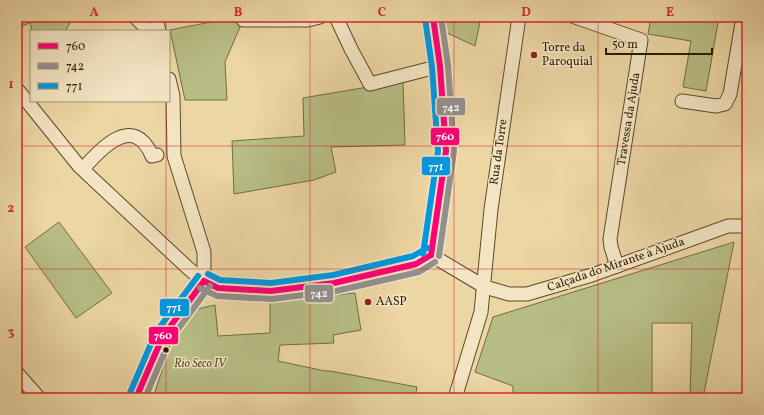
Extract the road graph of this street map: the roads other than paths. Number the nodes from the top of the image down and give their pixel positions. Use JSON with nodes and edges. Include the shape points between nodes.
{"nodes":[{"id":1,"x":135,"y":17,"type":"edge"},
{"id":2,"x":156,"y":17,"type":"edge"},
{"id":3,"x":320,"y":17,"type":"edge"},
{"id":4,"x":336,"y":17,"type":"edge"},
{"id":5,"x":433,"y":17,"type":"edge"},
{"id":6,"x":519,"y":17,"type":"edge"},
{"id":7,"x":575,"y":17,"type":"edge"},
{"id":8,"x":743,"y":17,"type":"edge"},
{"id":9,"x":243,"y":18,"type":"edge"},
{"id":10,"x":148,"y":30,"type":"edge"},
{"id":11,"x":159,"y":30,"type":"edge"},
{"id":12,"x":440,"y":66,"type":"junction"},
{"id":13,"x":170,"y":85,"type":"edge"},
{"id":14,"x":17,"y":88,"type":"edge"},
{"id":15,"x":30,"y":100,"type":"edge"},
{"id":16,"x":682,"y":101,"type":"dead end"},
{"id":17,"x":34,"y":104,"type":"edge"},
{"id":18,"x":157,"y":155,"type":"dead end"},
{"id":19,"x":83,"y":169,"type":"junction"},
{"id":20,"x":747,"y":226,"type":"edge"},
{"id":21,"x":431,"y":255,"type":"junction"},
{"id":22,"x":617,"y":266,"type":"junction"},
{"id":23,"x":204,"y":281,"type":"junction"},
{"id":24,"x":485,"y":287,"type":"junction"},
{"id":25,"x":17,"y":373,"type":"edge"},
{"id":26,"x":39,"y":398,"type":"edge"},
{"id":27,"x":136,"y":398,"type":"edge"},
{"id":28,"x":455,"y":398,"type":"edge"}],
"edges":[{"from":1,"to":10,"type":"street"},
{"from":2,"to":11,"type":"street"},
{"from":3,"to":9,"type":"street","via":[[308,20]]},
{"from":4,"to":12,"type":"street","via":[[370,84]]},
{"from":5,"to":12,"type":"street"},
{"from":6,"to":24,"type":"street","name":"Rua da Torre","via":[[492,209]]},
{"from":7,"to":22,"type":"street","name":"Travessa da Ajuda","via":[[641,40],[610,239]]},
{"from":8,"to":16,"type":"street","via":[[730,94],[725,104],[716,106]]},
{"from":12,"to":21,"type":"street","via":[[446,151]]},
{"from":13,"to":23,"type":"street","via":[[174,156],[204,252]]},
{"from":14,"to":15,"type":"street"},
{"from":17,"to":19,"type":"street"},
{"from":18,"to":19,"type":"street","via":[[152,156],[141,139],[127,136],[112,140]]},
{"from":19,"to":23,"type":"street"},
{"from":20,"to":22,"type":"street","name":"Calçada do Mirante à Ajuda","via":[[728,226]]},
{"from":21,"to":23,"type":"street","via":[[416,264],[334,283],[271,291],[218,288]]},
{"from":21,"to":24,"type":"street","name":"Calçada do Mirante à Ajuda"},
{"from":22,"to":24,"type":"street","name":"Calçada do Mirante à Ajuda","via":[[527,294],[509,294]]},
{"from":23,"to":27,"type":"street","via":[[169,326]]},
{"from":24,"to":28,"type":"street","name":"Rua da Torre","via":[[481,312]]},
{"from":25,"to":26,"type":"street"}]}
